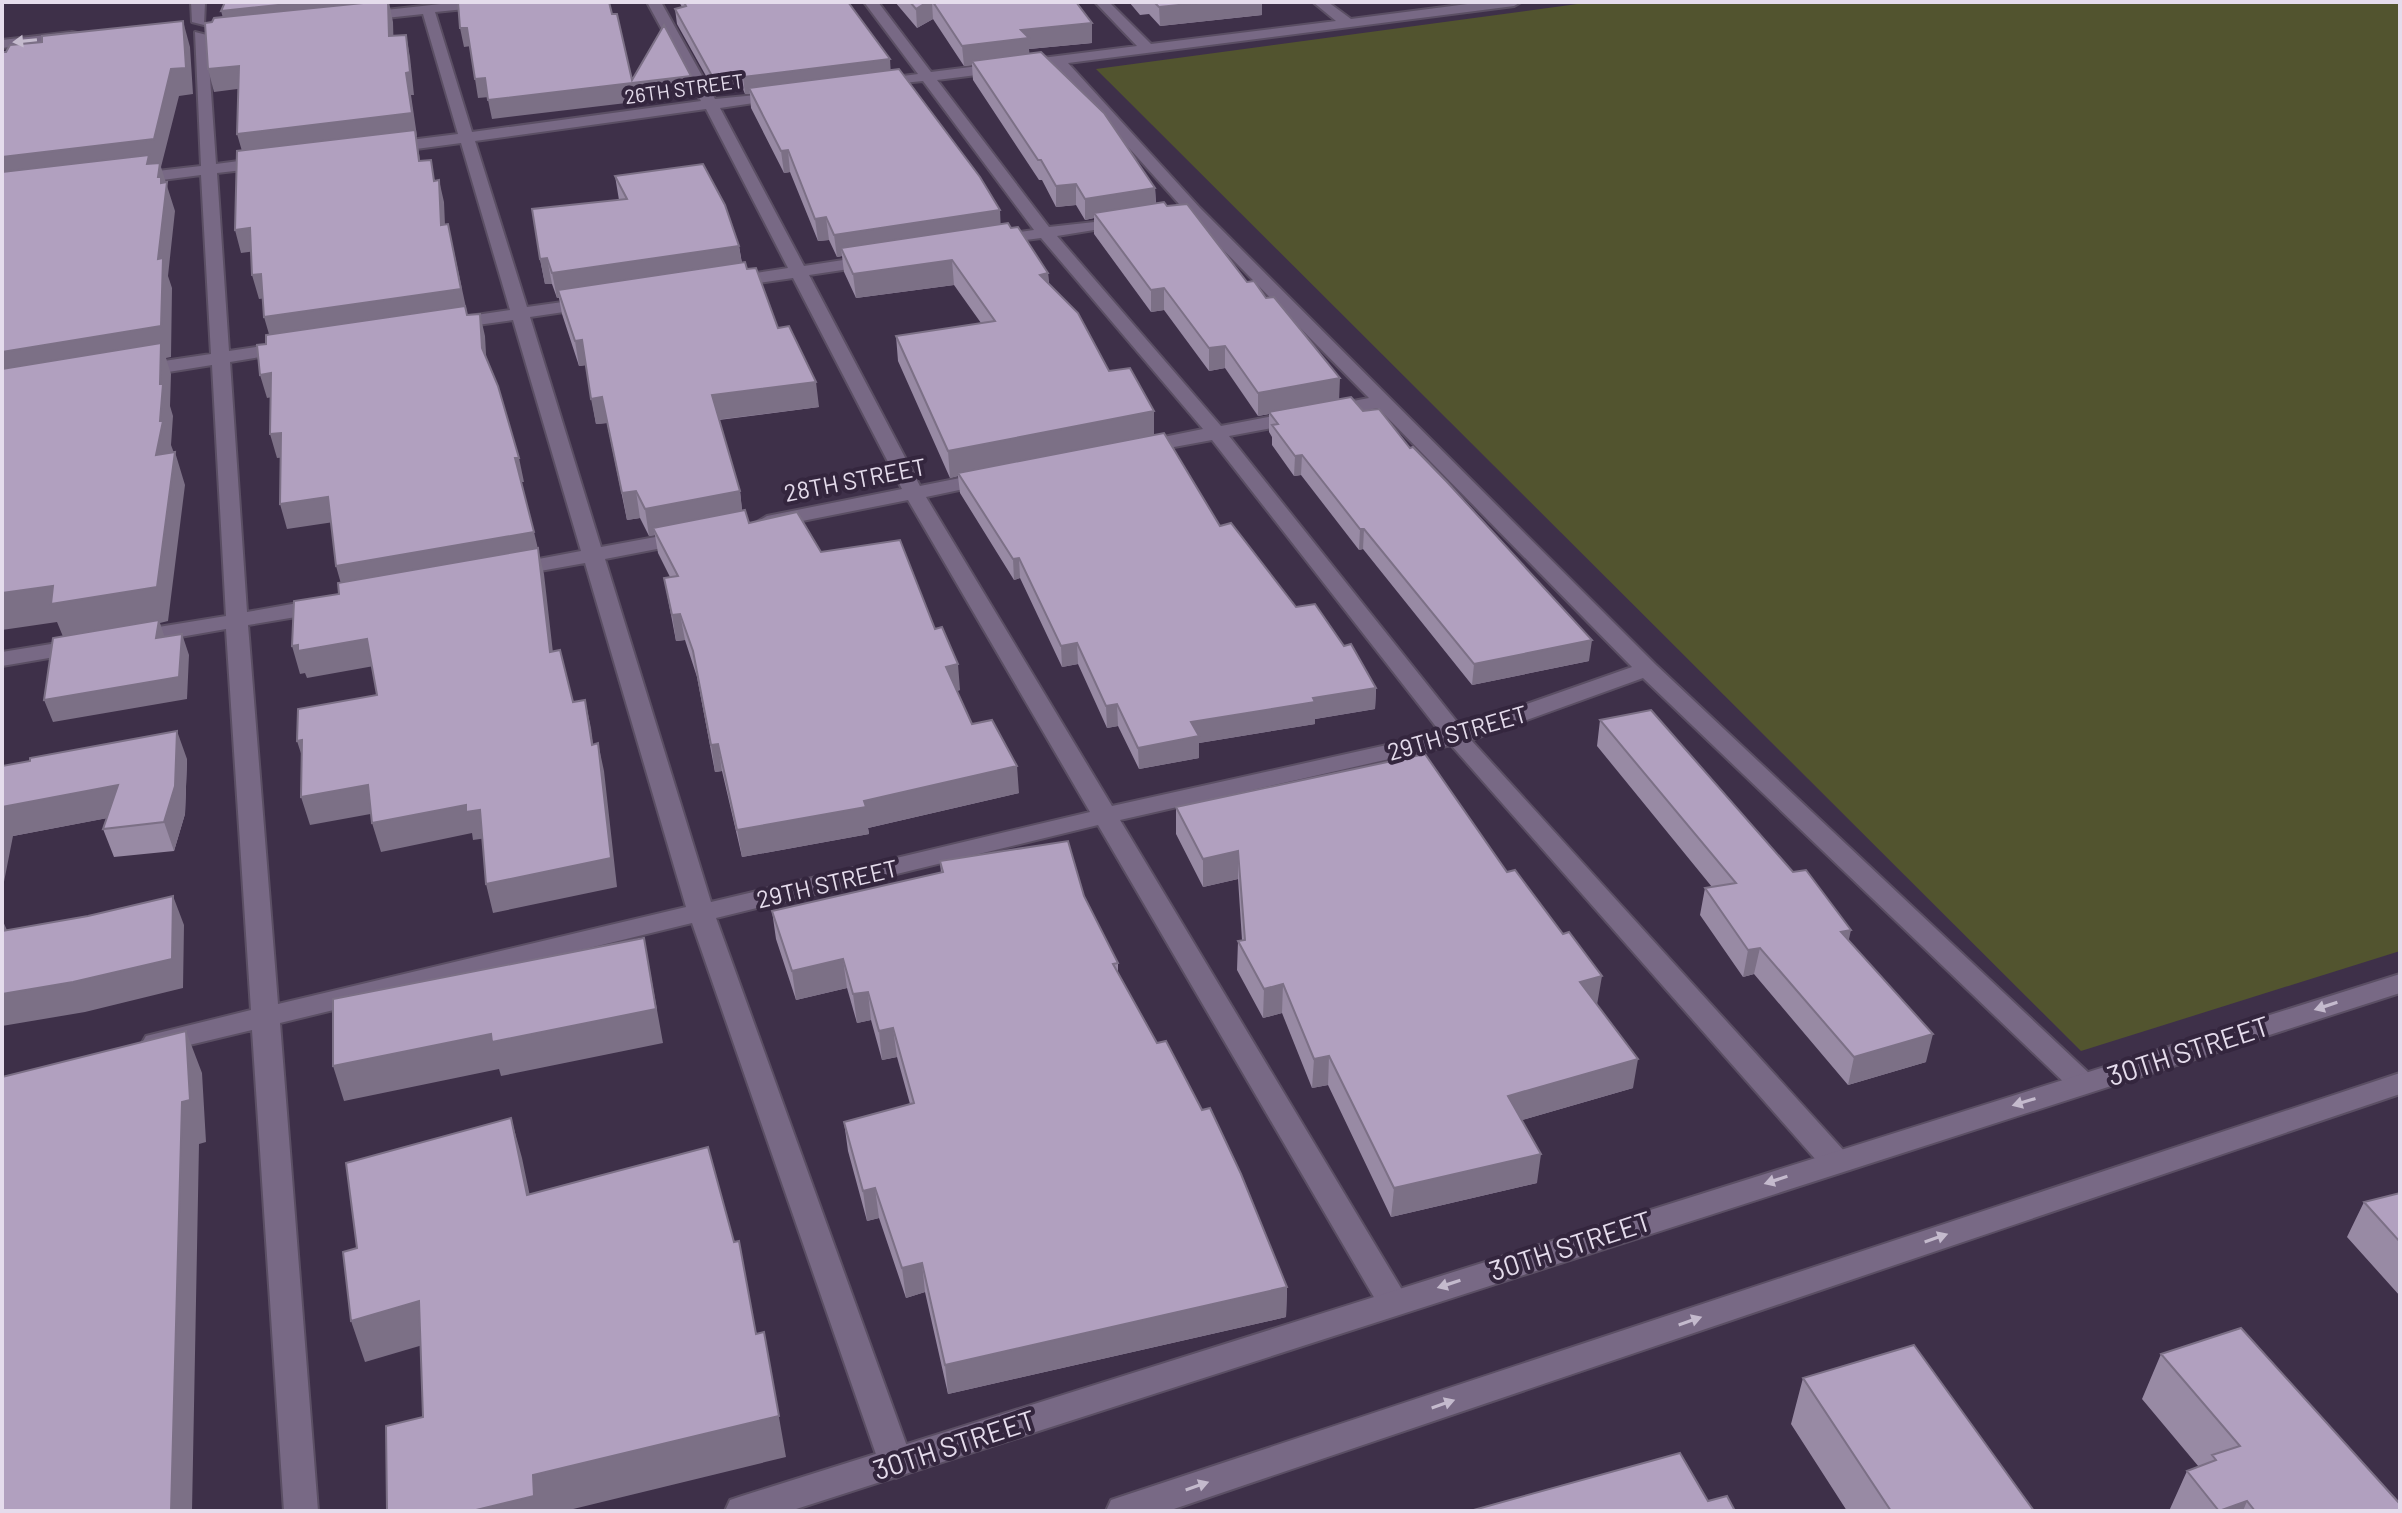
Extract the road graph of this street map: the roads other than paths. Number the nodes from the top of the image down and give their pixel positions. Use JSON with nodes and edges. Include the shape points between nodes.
{"nodes":[{"id":1,"x":198,"y":2,"type":"edge"},
{"id":2,"x":381,"y":2,"type":"edge"},
{"id":3,"x":495,"y":2,"type":"edge"},
{"id":4,"x":654,"y":2,"type":"edge"},
{"id":5,"x":871,"y":2,"type":"edge"},
{"id":6,"x":1102,"y":2,"type":"edge"},
{"id":7,"x":1320,"y":2,"type":"edge"},
{"id":8,"x":1514,"y":2,"type":"edge"},
{"id":9,"x":350,"y":5,"type":"edge"},
{"id":10,"x":428,"y":10,"type":"junction"},
{"id":11,"x":337,"y":20,"type":"edge"},
{"id":12,"x":1348,"y":23,"type":"junction"},
{"id":13,"x":93,"y":34,"type":"edge"},
{"id":14,"x":2,"y":44,"type":"edge"},
{"id":15,"x":1147,"y":48,"type":"junction"},
{"id":16,"x":78,"y":49,"type":"edge"},
{"id":17,"x":2,"y":57,"type":"edge"},
{"id":18,"x":1059,"y":61,"type":"junction"},
{"id":19,"x":929,"y":77,"type":"junction"},
{"id":20,"x":867,"y":84,"type":"edge"},
{"id":21,"x":804,"y":92,"type":"edge"},
{"id":22,"x":710,"y":104,"type":"junction"},
{"id":23,"x":466,"y":138,"type":"junction"},
{"id":24,"x":375,"y":149,"type":"edge"},
{"id":25,"x":285,"y":160,"type":"edge"},
{"id":26,"x":209,"y":170,"type":"junction"},
{"id":27,"x":120,"y":180,"type":"edge"},
{"id":28,"x":1150,"y":218,"type":"edge"},
{"id":29,"x":1045,"y":233,"type":"junction"},
{"id":30,"x":968,"y":245,"type":"edge"},
{"id":31,"x":891,"y":257,"type":"edge"},
{"id":32,"x":798,"y":272,"type":"junction"},
{"id":33,"x":705,"y":286,"type":"edge"},
{"id":34,"x":612,"y":300,"type":"edge"},
{"id":35,"x":518,"y":313,"type":"junction"},
{"id":36,"x":425,"y":327,"type":"edge"},
{"id":37,"x":316,"y":343,"type":"edge"},
{"id":38,"x":222,"y":357,"type":"junction"},
{"id":39,"x":112,"y":375,"type":"edge"},
{"id":40,"x":1385,"y":401,"type":"junction"},
{"id":41,"x":1215,"y":431,"type":"junction"},
{"id":42,"x":1109,"y":453,"type":"edge"},
{"id":43,"x":1004,"y":475,"type":"edge"},
{"id":44,"x":914,"y":494,"type":"junction"},
{"id":45,"x":746,"y":526,"type":"edge"},
{"id":46,"x":716,"y":532,"type":"edge"},
{"id":47,"x":594,"y":555,"type":"junction"},
{"id":48,"x":485,"y":575,"type":"edge"},
{"id":49,"x":345,"y":601,"type":"edge"},
{"id":50,"x":237,"y":621,"type":"junction"},
{"id":51,"x":2,"y":659,"type":"edge"},
{"id":52,"x":1647,"y":669,"type":"junction"},
{"id":53,"x":1456,"y":737,"type":"junction"},
{"id":54,"x":1104,"y":816,"type":"junction"},
{"id":55,"x":701,"y":913,"type":"junction"},
{"id":56,"x":2400,"y":983,"type":"edge"},
{"id":57,"x":266,"y":1017,"type":"junction"},
{"id":58,"x":126,"y":1050,"type":"edge"},
{"id":59,"x":2082,"y":1083,"type":"junction"},
{"id":60,"x":2400,"y":1083,"type":"edge"},
{"id":61,"x":1835,"y":1161,"type":"junction"},
{"id":62,"x":1393,"y":1302,"type":"junction"},
{"id":63,"x":896,"y":1463,"type":"junction"},
{"id":64,"x":301,"y":1511,"type":"edge"},
{"id":65,"x":742,"y":1511,"type":"edge"},
{"id":66,"x":1123,"y":1511,"type":"edge"}],
"edges":[{"from":1,"to":26,"type":"street"},
{"from":2,"to":9,"type":"street"},
{"from":3,"to":10,"type":"street"},
{"from":4,"to":22,"type":"street"},
{"from":5,"to":19,"type":"street"},
{"from":6,"to":15,"type":"street"},
{"from":7,"to":12,"type":"street"},
{"from":8,"to":12,"type":"street"},
{"from":10,"to":11,"type":"street"},
{"from":10,"to":23,"type":"street"},
{"from":12,"to":15,"type":"street"},
{"from":13,"to":14,"type":"street","one_way":true},
{"from":15,"to":18,"type":"street"},
{"from":16,"to":17,"type":"street"},
{"from":18,"to":19,"type":"street"},
{"from":18,"to":40,"type":"street","via":[[1187,212]]},
{"from":19,"to":20,"type":"street"},
{"from":19,"to":29,"type":"street"},
{"from":21,"to":22,"type":"street","name":"26TH STREET"},
{"from":22,"to":23,"type":"street","name":"26TH STREET"},
{"from":22,"to":32,"type":"street"},
{"from":23,"to":24,"type":"street","name":"26TH STREET"},
{"from":23,"to":35,"type":"street"},
{"from":25,"to":26,"type":"street"},
{"from":26,"to":27,"type":"street"},
{"from":26,"to":38,"type":"street"},
{"from":28,"to":29,"type":"street"},
{"from":29,"to":30,"type":"street"},
{"from":29,"to":41,"type":"street"},
{"from":31,"to":32,"type":"street"},
{"from":32,"to":33,"type":"street"},
{"from":32,"to":44,"type":"street"},
{"from":34,"to":35,"type":"street"},
{"from":35,"to":36,"type":"street"},
{"from":35,"to":47,"type":"street"},
{"from":37,"to":38,"type":"street"},
{"from":38,"to":39,"type":"street"},
{"from":38,"to":50,"type":"street"},
{"from":40,"to":41,"type":"street"},
{"from":40,"to":52,"type":"street"},
{"from":41,"to":42,"type":"street"},
{"from":41,"to":53,"type":"street"},
{"from":43,"to":44,"type":"street","name":"28TH STREET"},
{"from":44,"to":45,"type":"street","name":"28TH STREET"},
{"from":44,"to":54,"type":"street"},
{"from":46,"to":47,"type":"street"},
{"from":47,"to":48,"type":"street"},
{"from":47,"to":55,"type":"street"},
{"from":49,"to":50,"type":"street"},
{"from":50,"to":51,"type":"street"},
{"from":50,"to":57,"type":"street"},
{"from":52,"to":53,"type":"street","name":"29TH STREET"},
{"from":52,"to":59,"type":"street"},
{"from":53,"to":54,"type":"street","name":"29TH STREET"},
{"from":53,"to":61,"type":"street"},
{"from":54,"to":55,"type":"street","name":"29TH STREET"},
{"from":54,"to":62,"type":"street"},
{"from":55,"to":57,"type":"street","name":"29TH STREET"},
{"from":55,"to":63,"type":"street"},
{"from":56,"to":59,"type":"street","name":"30TH STREET","one_way":true},
{"from":57,"to":58,"type":"street","name":"29TH STREET"},
{"from":57,"to":64,"type":"street"},
{"from":59,"to":61,"type":"street","name":"30TH STREET","one_way":true},
{"from":66,"to":60,"type":"street","one_way":true},
{"from":61,"to":62,"type":"street","name":"30TH STREET","one_way":true},
{"from":62,"to":63,"type":"street","name":"30TH STREET"},
{"from":63,"to":65,"type":"street","name":"30TH STREET"}]}
